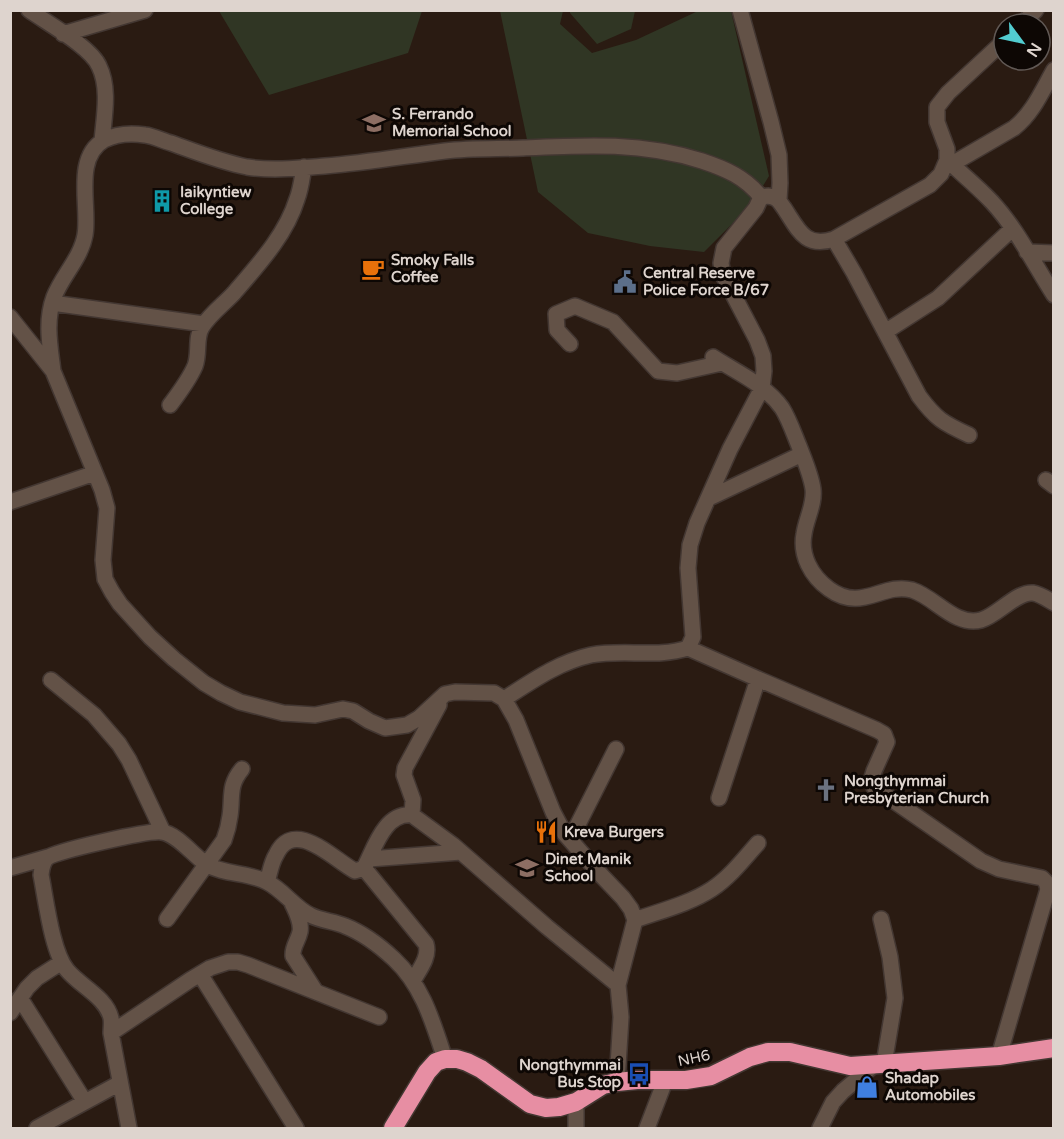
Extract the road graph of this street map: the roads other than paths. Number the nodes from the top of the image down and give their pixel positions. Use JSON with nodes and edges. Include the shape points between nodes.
{"nodes":[{"id":1,"x":29,"y":10,"type":"edge"},
{"id":2,"x":145,"y":10,"type":"edge"},
{"id":3,"x":740,"y":10,"type":"edge"},
{"id":4,"x":63,"y":34,"type":"junction"},
{"id":5,"x":992,"y":52,"type":"edge"},
{"id":6,"x":1053,"y":70,"type":"edge"},
{"id":7,"x":102,"y":141,"type":"junction"},
{"id":8,"x":950,"y":162,"type":"junction"},
{"id":9,"x":304,"y":167,"type":"junction"},
{"id":10,"x":761,"y":197,"type":"junction"},
{"id":11,"x":779,"y":200,"type":"junction"},
{"id":12,"x":1012,"y":229,"type":"junction"},
{"id":13,"x":834,"y":239,"type":"junction"},
{"id":14,"x":1028,"y":252,"type":"junction"},
{"id":15,"x":1053,"y":253,"type":"edge"},
{"id":16,"x":1053,"y":295,"type":"edge"},
{"id":17,"x":52,"y":303,"type":"junction"},
{"id":18,"x":10,"y":317,"type":"edge"},
{"id":19,"x":204,"y":324,"type":"junction"},
{"id":20,"x":885,"y":332,"type":"junction"},
{"id":21,"x":570,"y":344,"type":"dead end"},
{"id":22,"x":52,"y":370,"type":"junction"},
{"id":23,"x":762,"y":388,"type":"junction"},
{"id":24,"x":170,"y":405,"type":"dead end"},
{"id":25,"x":969,"y":435,"type":"dead end"},
{"id":26,"x":802,"y":454,"type":"junction"},
{"id":27,"x":95,"y":473,"type":"junction"},
{"id":28,"x":709,"y":498,"type":"junction"},
{"id":29,"x":10,"y":502,"type":"edge"},
{"id":30,"x":1053,"y":603,"type":"edge"},
{"id":31,"x":688,"y":648,"type":"junction"},
{"id":32,"x":758,"y":679,"type":"junction"},
{"id":33,"x":51,"y":680,"type":"dead end"},
{"id":34,"x":445,"y":694,"type":"junction"},
{"id":35,"x":504,"y":699,"type":"junction"},
{"id":36,"x":616,"y":749,"type":"dead end"},
{"id":37,"x":242,"y":769,"type":"dead end"},
{"id":38,"x":719,"y":798,"type":"dead end"},
{"id":39,"x":412,"y":814,"type":"junction"},
{"id":40,"x":163,"y":832,"type":"junction"},
{"id":41,"x":570,"y":840,"type":"junction"},
{"id":42,"x":758,"y":843,"type":"dead end"},
{"id":43,"x":462,"y":852,"type":"junction"},
{"id":44,"x":48,"y":857,"type":"junction"},
{"id":45,"x":366,"y":863,"type":"junction"},
{"id":46,"x":206,"y":864,"type":"junction"},
{"id":47,"x":13,"y":865,"type":"edge"},
{"id":48,"x":267,"y":882,"type":"junction"},
{"id":49,"x":1051,"y":889,"type":"edge"},
{"id":50,"x":291,"y":901,"type":"junction"},
{"id":51,"x":167,"y":919,"type":"dead end"},
{"id":52,"x":881,"y":919,"type":"dead end"},
{"id":53,"x":635,"y":920,"type":"junction"},
{"id":54,"x":62,"y":962,"type":"junction"},
{"id":55,"x":200,"y":974,"type":"junction"},
{"id":56,"x":413,"y":981,"type":"junction"},
{"id":57,"x":618,"y":985,"type":"junction"},
{"id":58,"x":316,"y":992,"type":"junction"},
{"id":59,"x":20,"y":998,"type":"junction"},
{"id":60,"x":10,"y":1012,"type":"edge"},
{"id":61,"x":379,"y":1017,"type":"dead end"},
{"id":62,"x":111,"y":1033,"type":"junction"},
{"id":63,"x":1053,"y":1048,"type":"edge"},
{"id":64,"x":999,"y":1056,"type":"junction"},
{"id":65,"x":445,"y":1059,"type":"junction"},
{"id":66,"x":879,"y":1064,"type":"junction"},
{"id":67,"x":665,"y":1081,"type":"junction"},
{"id":68,"x":617,"y":1082,"type":"junction"},
{"id":69,"x":120,"y":1083,"type":"junction"},
{"id":70,"x":85,"y":1102,"type":"junction"},
{"id":71,"x":576,"y":1102,"type":"junction"},
{"id":72,"x":37,"y":1128,"type":"edge"},
{"id":73,"x":129,"y":1128,"type":"edge"},
{"id":74,"x":296,"y":1128,"type":"edge"},
{"id":75,"x":393,"y":1128,"type":"edge"},
{"id":76,"x":576,"y":1128,"type":"edge"},
{"id":77,"x":647,"y":1128,"type":"edge"},
{"id":78,"x":820,"y":1128,"type":"edge"}],
"edges":[{"from":1,"to":4,"type":"street"},
{"from":2,"to":4,"type":"street"},
{"from":3,"to":11,"type":"street","via":[[779,155]]},
{"from":4,"to":7,"type":"street","via":[[99,64],[105,99]]},
{"from":5,"to":8,"type":"street","via":[[937,106]]},
{"from":6,"to":8,"type":"street","via":[[1023,121]]},
{"from":7,"to":9,"type":"street","via":[[117,135],[146,135],[248,167]]},
{"from":7,"to":17,"type":"street","via":[[86,166],[85,238]]},
{"from":8,"to":12,"type":"street","via":[[992,202]]},
{"from":8,"to":13,"type":"street","via":[[930,185]]},
{"from":9,"to":10,"type":"street","via":[[446,151],[618,146],[650,149],[714,165],[737,175]]},
{"from":9,"to":19,"type":"street","via":[[298,198],[288,221],[233,294]]},
{"from":10,"to":11,"type":"street"},
{"from":10,"to":23,"type":"street","via":[[724,248],[721,263],[723,275],[763,356]]},
{"from":11,"to":13,"type":"street","via":[[804,237],[824,243]]},
{"from":12,"to":14,"type":"street"},
{"from":12,"to":20,"type":"street","via":[[938,298]]},
{"from":13,"to":20,"type":"street"},
{"from":14,"to":15,"type":"street"},
{"from":14,"to":16,"type":"street"},
{"from":17,"to":19,"type":"street"},
{"from":17,"to":22,"type":"street"},
{"from":18,"to":22,"type":"street"},
{"from":19,"to":24,"type":"street","via":[[198,333],[195,366]]},
{"from":20,"to":25,"type":"street","via":[[931,412],[943,423]]},
{"from":21,"to":23,"type":"street","via":[[557,330],[556,314],[575,306],[613,322],[658,371],[677,374],[717,360]]},
{"from":22,"to":27,"type":"street"},
{"from":23,"to":26,"type":"street","via":[[783,410]]},
{"from":23,"to":28,"type":"street"},
{"from":26,"to":28,"type":"street"},
{"from":26,"to":30,"type":"street","via":[[813,490],[803,535],[804,551],[808,567],[830,590],[855,599],[891,590],[912,590],[971,622],[993,615],[1028,593]]},
{"from":27,"to":29,"type":"street"},
{"from":27,"to":34,"type":"street","via":[[107,508],[105,579],[120,604],[150,637],[204,683],[240,702],[283,713],[315,715],[343,709],[385,728],[407,725]]},
{"from":28,"to":31,"type":"street","via":[[690,545],[693,637]]},
{"from":31,"to":32,"type":"street"},
{"from":31,"to":35,"type":"street","via":[[591,655],[552,669]]},
{"from":32,"to":38,"type":"street"},
{"from":32,"to":49,"type":"street","via":[[884,735],[887,742],[871,781],[874,787],[981,861],[1042,878]]},
{"from":33,"to":40,"type":"street","via":[[94,715],[119,744]]},
{"from":34,"to":35,"type":"street","via":[[494,693]]},
{"from":34,"to":39,"type":"street","via":[[405,768],[413,800]]},
{"from":35,"to":41,"type":"street","via":[[553,812]]},
{"from":36,"to":41,"type":"street"},
{"from":37,"to":46,"type":"street","via":[[231,789],[231,813],[224,840]]},
{"from":39,"to":43,"type":"street"},
{"from":39,"to":45,"type":"street","via":[[387,826]]},
{"from":40,"to":44,"type":"street","via":[[119,838]]},
{"from":40,"to":46,"type":"street"},
{"from":41,"to":53,"type":"street","via":[[624,898]]},
{"from":42,"to":53,"type":"street","via":[[713,889]]},
{"from":43,"to":45,"type":"street"},
{"from":43,"to":57,"type":"street"},
{"from":44,"to":47,"type":"street"},
{"from":44,"to":54,"type":"street","via":[[42,864],[41,875]]},
{"from":45,"to":48,"type":"street","via":[[356,871],[313,843],[291,839],[275,855]]},
{"from":45,"to":56,"type":"street","via":[[426,944],[427,956]]},
{"from":46,"to":48,"type":"street"},
{"from":46,"to":51,"type":"street"},
{"from":48,"to":50,"type":"street"},
{"from":49,"to":64,"type":"street"},
{"from":50,"to":56,"type":"street","via":[[312,916],[365,936],[396,960]]},
{"from":50,"to":58,"type":"street","via":[[300,925],[293,956]]},
{"from":52,"to":66,"type":"street","via":[[895,998]]},
{"from":53,"to":57,"type":"street"},
{"from":54,"to":59,"type":"street","via":[[37,978]]},
{"from":54,"to":62,"type":"street","via":[[101,1001],[111,1020]]},
{"from":55,"to":58,"type":"street","via":[[228,962],[238,962]]},
{"from":55,"to":62,"type":"street"},
{"from":55,"to":74,"type":"street"},
{"from":56,"to":65,"type":"street","via":[[427,1006]]},
{"from":57,"to":68,"type":"street","via":[[621,1028]]},
{"from":58,"to":61,"type":"street"},
{"from":59,"to":60,"type":"street"},
{"from":59,"to":70,"type":"street"},
{"from":62,"to":69,"type":"street"},
{"from":63,"to":64,"type":"highway","name":"NH6","number":"NH6"},
{"from":64,"to":66,"type":"highway","name":"NH6","number":"NH6"},
{"from":65,"to":71,"type":"highway","name":"NH6","number":"NH6","via":[[457,1059],[481,1069],[530,1104],[546,1108]]},
{"from":65,"to":75,"type":"highway","via":[[426,1072]]},
{"from":66,"to":67,"type":"highway","name":"NH6","number":"NH6","via":[[850,1066],[789,1052],[768,1052],[711,1076]]},
{"from":66,"to":78,"type":"street","via":[[843,1091]]},
{"from":67,"to":68,"type":"highway","name":"NH6","number":"NH6"},
{"from":67,"to":77,"type":"street"},
{"from":68,"to":71,"type":"highway","name":"NH6","number":"NH6","via":[[603,1085]]},
{"from":69,"to":70,"type":"street"},
{"from":69,"to":73,"type":"street"},
{"from":70,"to":72,"type":"street"},
{"from":71,"to":76,"type":"street"}]}
